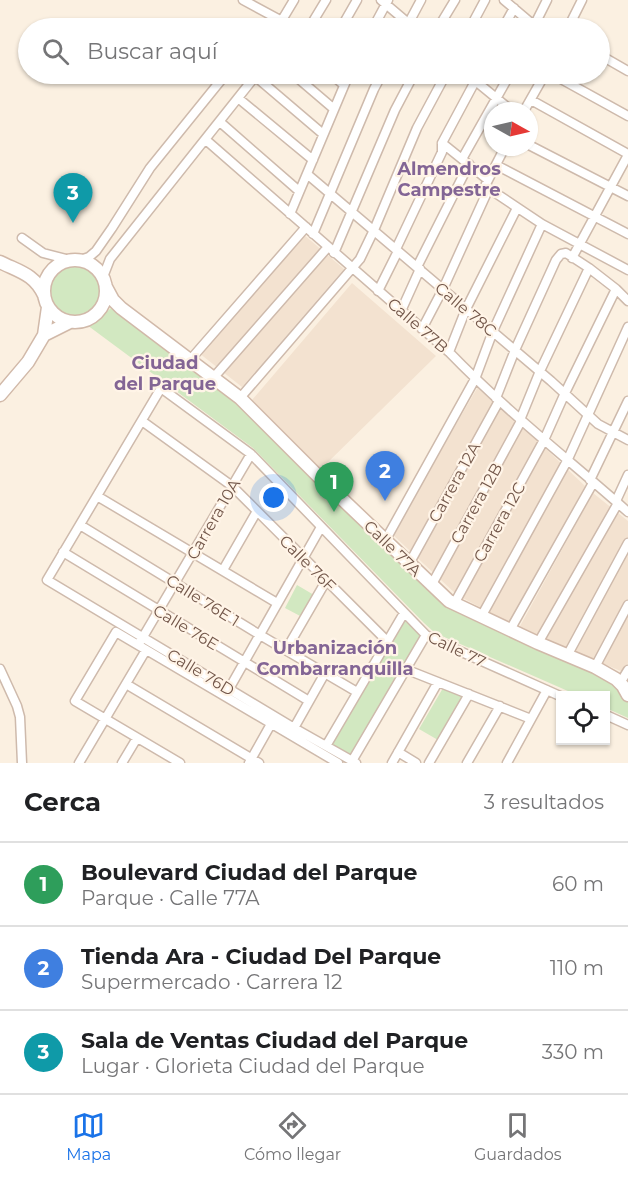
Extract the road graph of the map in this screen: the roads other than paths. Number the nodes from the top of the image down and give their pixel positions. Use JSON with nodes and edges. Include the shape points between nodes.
{"nodes":[{"id":1,"x":243,"y":0,"type":"edge"},
{"id":2,"x":294,"y":0,"type":"edge"},
{"id":3,"x":326,"y":0,"type":"edge"},
{"id":4,"x":357,"y":0,"type":"edge"},
{"id":5,"x":421,"y":0,"type":"edge"},
{"id":6,"x":455,"y":0,"type":"edge"},
{"id":7,"x":485,"y":0,"type":"edge"},
{"id":8,"x":504,"y":0,"type":"edge"},
{"id":9,"x":546,"y":0,"type":"edge"},
{"id":10,"x":582,"y":0,"type":"edge"},
{"id":11,"x":385,"y":2,"type":"edge"},
{"id":12,"x":261,"y":4,"type":"edge"},
{"id":13,"x":514,"y":8,"type":"junction"},
{"id":14,"x":279,"y":18,"type":"edge"},
{"id":15,"x":283,"y":18,"type":"edge"},
{"id":16,"x":315,"y":18,"type":"edge"},
{"id":17,"x":347,"y":18,"type":"edge"},
{"id":18,"x":378,"y":18,"type":"edge"},
{"id":19,"x":401,"y":18,"type":"edge"},
{"id":20,"x":414,"y":18,"type":"edge"},
{"id":21,"x":444,"y":18,"type":"edge"},
{"id":22,"x":475,"y":18,"type":"edge"},
{"id":23,"x":508,"y":18,"type":"edge"},
{"id":24,"x":524,"y":18,"type":"edge"},
{"id":25,"x":539,"y":18,"type":"edge"},
{"id":26,"x":573,"y":18,"type":"edge"},
{"id":27,"x":610,"y":60,"type":"edge"},
{"id":28,"x":628,"y":70,"type":"edge"},
{"id":29,"x":218,"y":84,"type":"edge"},
{"id":30,"x":249,"y":84,"type":"edge"},
{"id":31,"x":266,"y":84,"type":"edge"},
{"id":32,"x":305,"y":84,"type":"edge"},
{"id":33,"x":377,"y":84,"type":"edge"},
{"id":34,"x":409,"y":84,"type":"edge"},
{"id":35,"x":441,"y":84,"type":"edge"},
{"id":36,"x":473,"y":84,"type":"edge"},
{"id":37,"x":484,"y":84,"type":"edge"},
{"id":38,"x":505,"y":84,"type":"edge"},
{"id":39,"x":540,"y":84,"type":"edge"},
{"id":40,"x":570,"y":84,"type":"edge"},
{"id":41,"x":344,"y":85,"type":"edge"},
{"id":42,"x":238,"y":98,"type":"junction"},
{"id":43,"x":497,"y":98,"type":"junction"},
{"id":44,"x":531,"y":100,"type":"joint"},
{"id":45,"x":502,"y":102,"type":"edge"},
{"id":46,"x":334,"y":109,"type":"junction"},
{"id":47,"x":628,"y":116,"type":"edge"},
{"id":48,"x":220,"y":122,"type":"junction"},
{"id":49,"x":323,"y":134,"type":"junction"},
{"id":50,"x":206,"y":140,"type":"junction"},
{"id":51,"x":442,"y":143,"type":"junction"},
{"id":52,"x":538,"y":150,"type":"edge"},
{"id":53,"x":628,"y":154,"type":"edge"},
{"id":54,"x":500,"y":156,"type":"edge"},
{"id":55,"x":313,"y":160,"type":"junction"},
{"id":56,"x":465,"y":161,"type":"junction"},
{"id":57,"x":496,"y":165,"type":"junction"},
{"id":58,"x":307,"y":174,"type":"junction"},
{"id":59,"x":489,"y":184,"type":"junction"},
{"id":60,"x":611,"y":187,"type":"junction"},
{"id":61,"x":299,"y":191,"type":"junction"},
{"id":62,"x":330,"y":193,"type":"junction"},
{"id":63,"x":628,"y":196,"type":"edge"},
{"id":64,"x":517,"y":208,"type":"junction"},
{"id":65,"x":352,"y":211,"type":"junction"},
{"id":66,"x":290,"y":214,"type":"junction"},
{"id":67,"x":594,"y":217,"type":"junction"},
{"id":68,"x":542,"y":224,"type":"junction"},
{"id":69,"x":306,"y":227,"type":"junction"},
{"id":70,"x":374,"y":230,"type":"junction"},
{"id":71,"x":313,"y":234,"type":"junction"},
{"id":72,"x":628,"y":234,"type":"edge"},
{"id":73,"x":22,"y":238,"type":"dead end"},
{"id":74,"x":579,"y":244,"type":"junction"},
{"id":75,"x":331,"y":250,"type":"junction"},
{"id":76,"x":397,"y":250,"type":"junction"},
{"id":77,"x":572,"y":258,"type":"junction"},
{"id":78,"x":75,"y":260,"type":"junction"},
{"id":79,"x":0,"y":262,"type":"edge"},
{"id":80,"x":352,"y":268,"type":"junction"},
{"id":81,"x":419,"y":268,"type":"junction"},
{"id":82,"x":589,"y":268,"type":"junction"},
{"id":83,"x":628,"y":270,"type":"edge"},
{"id":84,"x":105,"y":282,"type":"junction"},
{"id":85,"x":443,"y":289,"type":"junction"},
{"id":86,"x":616,"y":289,"type":"junction"},
{"id":87,"x":378,"y":291,"type":"junction"},
{"id":88,"x":628,"y":301,"type":"edge"},
{"id":89,"x":46,"y":302,"type":"junction"},
{"id":90,"x":466,"y":309,"type":"junction"},
{"id":91,"x":401,"y":311,"type":"junction"},
{"id":92,"x":70,"y":321,"type":"junction"},
{"id":93,"x":628,"y":327,"type":"edge"},
{"id":94,"x":422,"y":329,"type":"junction"},
{"id":95,"x":493,"y":331,"type":"junction"},
{"id":96,"x":44,"y":335,"type":"junction"},
{"id":97,"x":515,"y":350,"type":"junction"},
{"id":98,"x":449,"y":352,"type":"junction"},
{"id":99,"x":190,"y":360,"type":"junction"},
{"id":100,"x":540,"y":371,"type":"junction"},
{"id":101,"x":214,"y":378,"type":"junction"},
{"id":102,"x":475,"y":379,"type":"junction"},
{"id":103,"x":565,"y":393,"type":"junction"},
{"id":104,"x":0,"y":395,"type":"edge"},
{"id":105,"x":240,"y":398,"type":"junction"},
{"id":106,"x":497,"y":399,"type":"junction"},
{"id":107,"x":628,"y":401,"type":"edge"},
{"id":108,"x":587,"y":414,"type":"junction"},
{"id":109,"x":142,"y":421,"type":"junction"},
{"id":110,"x":521,"y":421,"type":"junction"},
{"id":111,"x":613,"y":434,"type":"junction"},
{"id":112,"x":544,"y":440,"type":"junction"},
{"id":113,"x":628,"y":440,"type":"edge"},
{"id":114,"x":251,"y":454,"type":"junction"},
{"id":115,"x":567,"y":461,"type":"junction"},
{"id":116,"x":628,"y":475,"type":"edge"},
{"id":117,"x":591,"y":482,"type":"junction"},
{"id":118,"x":232,"y":486,"type":"junction"},
{"id":119,"x":97,"y":496,"type":"junction"},
{"id":120,"x":617,"y":502,"type":"junction"},
{"id":121,"x":257,"y":511,"type":"junction"},
{"id":122,"x":628,"y":512,"type":"edge"},
{"id":123,"x":80,"y":525,"type":"junction"},
{"id":124,"x":321,"y":527,"type":"junction"},
{"id":125,"x":385,"y":541,"type":"junction"},
{"id":126,"x":628,"y":543,"type":"edge"},
{"id":127,"x":63,"y":552,"type":"junction"},
{"id":128,"x":193,"y":552,"type":"junction"},
{"id":129,"x":303,"y":557,"type":"junction"},
{"id":130,"x":409,"y":564,"type":"junction"},
{"id":131,"x":223,"y":570,"type":"junction"},
{"id":132,"x":326,"y":581,"type":"junction"},
{"id":133,"x":176,"y":583,"type":"junction"},
{"id":134,"x":431,"y":586,"type":"junction"},
{"id":135,"x":277,"y":603,"type":"junction"},
{"id":136,"x":454,"y":604,"type":"junction"},
{"id":137,"x":628,"y":605,"type":"edge"},
{"id":138,"x":159,"y":610,"type":"junction"},
{"id":139,"x":404,"y":613,"type":"junction"},
{"id":140,"x":481,"y":617,"type":"junction"},
{"id":141,"x":510,"y":630,"type":"junction"},
{"id":142,"x":260,"y":634,"type":"junction"},
{"id":143,"x":426,"y":635,"type":"junction"},
{"id":144,"x":143,"y":638,"type":"junction"},
{"id":145,"x":387,"y":642,"type":"junction"},
{"id":146,"x":537,"y":643,"type":"junction"},
{"id":147,"x":142,"y":648,"type":"junction"},
{"id":148,"x":286,"y":650,"type":"junction"},
{"id":149,"x":567,"y":656,"type":"junction"},
{"id":150,"x":244,"y":662,"type":"junction"},
{"id":151,"x":595,"y":667,"type":"junction"},
{"id":152,"x":0,"y":669,"type":"edge"},
{"id":153,"x":405,"y":669,"type":"junction"},
{"id":154,"x":628,"y":670,"type":"edge"},
{"id":155,"x":326,"y":673,"type":"junction"},
{"id":156,"x":438,"y":682,"type":"junction"},
{"id":157,"x":620,"y":683,"type":"junction"},
{"id":158,"x":126,"y":684,"type":"junction"},
{"id":159,"x":229,"y":689,"type":"junction"},
{"id":160,"x":547,"y":690,"type":"junction"},
{"id":161,"x":357,"y":692,"type":"junction"},
{"id":162,"x":469,"y":694,"type":"junction"},
{"id":163,"x":556,"y":694,"type":"edge"},
{"id":164,"x":628,"y":695,"type":"edge"},
{"id":165,"x":309,"y":701,"type":"junction"},
{"id":166,"x":500,"y":706,"type":"junction"},
{"id":167,"x":610,"y":717,"type":"edge"},
{"id":168,"x":106,"y":719,"type":"junction"},
{"id":169,"x":531,"y":719,"type":"junction"},
{"id":170,"x":271,"y":724,"type":"junction"},
{"id":171,"x":628,"y":725,"type":"edge"},
{"id":172,"x":294,"y":728,"type":"junction"},
{"id":173,"x":137,"y":738,"type":"junction"},
{"id":174,"x":326,"y":746,"type":"junction"},
{"id":175,"x":398,"y":752,"type":"junction"},
{"id":176,"x":166,"y":760,"type":"edge"},
{"id":177,"x":253,"y":762,"type":"edge"},
{"id":178,"x":354,"y":762,"type":"edge"},
{"id":179,"x":22,"y":763,"type":"edge"},
{"id":180,"x":79,"y":763,"type":"edge"},
{"id":181,"x":122,"y":763,"type":"edge"},
{"id":182,"x":180,"y":763,"type":"edge"},
{"id":183,"x":338,"y":763,"type":"edge"},
{"id":184,"x":392,"y":763,"type":"edge"},
{"id":185,"x":416,"y":763,"type":"edge"},
{"id":186,"x":429,"y":763,"type":"edge"},
{"id":187,"x":467,"y":763,"type":"edge"},
{"id":188,"x":507,"y":763,"type":"edge"}],
"edges":[{"from":1,"to":12,"type":"street"},
{"from":2,"to":15,"type":"street"},
{"from":3,"to":16,"type":"street"},
{"from":4,"to":17,"type":"street"},
{"from":5,"to":20,"type":"street"},
{"from":6,"to":21,"type":"street"},
{"from":7,"to":22,"type":"street"},
{"from":8,"to":13,"type":"street"},
{"from":9,"to":25,"type":"street"},
{"from":10,"to":26,"type":"street"},
{"from":11,"to":18,"type":"street"},
{"from":11,"to":19,"type":"street"},
{"from":12,"to":14,"type":"street"},
{"from":13,"to":23,"type":"street"},
{"from":13,"to":24,"type":"street"},
{"from":27,"to":28,"type":"street"},
{"from":29,"to":78,"type":"street","via":[[150,168],[96,250],[89,257]]},
{"from":30,"to":42,"type":"street"},
{"from":31,"to":49,"type":"street"},
{"from":32,"to":46,"type":"street"},
{"from":33,"to":62,"type":"street"},
{"from":34,"to":65,"type":"street"},
{"from":35,"to":70,"type":"street","via":[[417,128]]},
{"from":36,"to":51,"type":"street"},
{"from":37,"to":43,"type":"street"},
{"from":38,"to":43,"type":"street"},
{"from":39,"to":44,"type":"street"},
{"from":40,"to":47,"type":"street"},
{"from":41,"to":46,"type":"street"},
{"from":42,"to":48,"type":"street"},
{"from":42,"to":55,"type":"street"},
{"from":43,"to":45,"type":"street"},
{"from":43,"to":56,"type":"street"},
{"from":44,"to":53,"type":"street"},
{"from":46,"to":49,"type":"street"},
{"from":48,"to":50,"type":"street"},
{"from":48,"to":61,"type":"street"},
{"from":49,"to":55,"type":"street"},
{"from":50,"to":66,"type":"street","name":"Calle 77B"},
{"from":50,"to":84,"type":"street","via":[[110,260]]},
{"from":51,"to":56,"type":"street"},
{"from":51,"to":76,"type":"street","via":[[442,152]]},
{"from":52,"to":60,"type":"street"},
{"from":53,"to":60,"type":"street"},
{"from":54,"to":57,"type":"street"},
{"from":55,"to":58,"type":"street"},
{"from":56,"to":59,"type":"street"},
{"from":56,"to":81,"type":"street"},
{"from":57,"to":59,"type":"street"},
{"from":57,"to":67,"type":"street"},
{"from":58,"to":61,"type":"street"},
{"from":58,"to":62,"type":"street","name":"Calle 78C"},
{"from":59,"to":64,"type":"street"},
{"from":59,"to":85,"type":"street"},
{"from":60,"to":63,"type":"street"},
{"from":60,"to":67,"type":"street"},
{"from":61,"to":66,"type":"street"},
{"from":62,"to":65,"type":"street","name":"Calle 78C"},
{"from":62,"to":71,"type":"street"},
{"from":64,"to":68,"type":"street"},
{"from":64,"to":90,"type":"street"},
{"from":65,"to":70,"type":"street","name":"Calle 78C"},
{"from":65,"to":75,"type":"street"},
{"from":66,"to":69,"type":"street","name":"Calle 77B"},
{"from":67,"to":72,"type":"street"},
{"from":67,"to":74,"type":"street"},
{"from":68,"to":74,"type":"street"},
{"from":68,"to":95,"type":"street"},
{"from":69,"to":71,"type":"street","name":"Calle 77B"},
{"from":69,"to":99,"type":"street"},
{"from":70,"to":76,"type":"street","name":"Calle 78C"},
{"from":70,"to":80,"type":"street"},
{"from":71,"to":75,"type":"street","name":"Calle 77B"},
{"from":73,"to":78,"type":"street","via":[[44,253]]},
{"from":74,"to":77,"type":"street"},
{"from":74,"to":83,"type":"street"},
{"from":75,"to":80,"type":"street","name":"Calle 77B"},
{"from":75,"to":101,"type":"street"},
{"from":76,"to":81,"type":"street","name":"Calle 78C"},
{"from":76,"to":87,"type":"street"},
{"from":77,"to":82,"type":"street"},
{"from":77,"to":97,"type":"street","name":"Carrera 12A","via":[[566,253],[556,260]]},
{"from":78,"to":84,"type":"street","via":[[98,269]]},
{"from":78,"to":89,"type":"street","via":[[61,263],[47,277]]},
{"from":79,"to":89,"type":"street","via":[[32,278]]},
{"from":80,"to":87,"type":"street","name":"Calle 77B"},
{"from":80,"to":105,"type":"street"},
{"from":81,"to":85,"type":"street","name":"Calle 78C"},
{"from":81,"to":91,"type":"street"},
{"from":82,"to":86,"type":"street"},
{"from":82,"to":100,"type":"street","name":"Carrera 12B"},
{"from":84,"to":92,"type":"street","via":[[106,297],[97,313],[79,322]]},
{"from":84,"to":99,"type":"street","name":"Calle 77A","via":[[121,308]]},
{"from":85,"to":90,"type":"street","name":"Calle 78C"},
{"from":85,"to":94,"type":"street"},
{"from":86,"to":88,"type":"street"},
{"from":86,"to":103,"type":"street","name":"Carrera 12C"},
{"from":87,"to":91,"type":"street","name":"Calle 77B"},
{"from":89,"to":92,"type":"street","via":[[54,314]]},
{"from":89,"to":96,"type":"street"},
{"from":90,"to":95,"type":"street","name":"Calle 78C"},
{"from":90,"to":98,"type":"street"},
{"from":91,"to":94,"type":"street","name":"Calle 77B"},
{"from":92,"to":96,"type":"street"},
{"from":93,"to":108,"type":"street"},
{"from":94,"to":98,"type":"street","name":"Calle 77B"},
{"from":95,"to":97,"type":"street","name":"Calle 78C"},
{"from":95,"to":102,"type":"street"},
{"from":96,"to":104,"type":"street","via":[[28,362]]},
{"from":97,"to":100,"type":"street","name":"Calle 78C"},
{"from":97,"to":106,"type":"street","name":"Carrera 12A"},
{"from":98,"to":102,"type":"street","name":"Calle 77B"},
{"from":99,"to":101,"type":"street","name":"Calle 77A"},
{"from":100,"to":103,"type":"street","name":"Calle 78C"},
{"from":100,"to":110,"type":"street","name":"Carrera 12B"},
{"from":101,"to":105,"type":"street","name":"Calle 77A"},
{"from":102,"to":106,"type":"street","name":"Calle 77B"},
{"from":102,"to":125,"type":"street"},
{"from":103,"to":108,"type":"street","name":"Calle 78C"},
{"from":103,"to":112,"type":"street","name":"Carrera 12C"},
{"from":105,"to":125,"type":"street","name":"Calle 77A"},
{"from":106,"to":110,"type":"street","name":"Calle 77B"},
{"from":106,"to":130,"type":"street","name":"Carrera 12A"},
{"from":107,"to":111,"type":"street"},
{"from":108,"to":111,"type":"street","name":"Calle 78C"},
{"from":108,"to":115,"type":"street"},
{"from":109,"to":114,"type":"street","name":"Calle 77","via":[[161,388]]},
{"from":109,"to":118,"type":"street","name":"Calle 76F"},
{"from":109,"to":119,"type":"street"},
{"from":110,"to":112,"type":"street","name":"Calle 77B"},
{"from":110,"to":134,"type":"street","name":"Carrera 12B"},
{"from":111,"to":113,"type":"street","name":"Calle 78C"},
{"from":111,"to":117,"type":"street"},
{"from":112,"to":115,"type":"street","name":"Calle 77B"},
{"from":112,"to":136,"type":"street","name":"Carrera 12C"},
{"from":114,"to":118,"type":"street","name":"Carrera 10A"},
{"from":114,"to":124,"type":"street","name":"Calle 77"},
{"from":115,"to":117,"type":"street","name":"Calle 77B"},
{"from":115,"to":140,"type":"street"},
{"from":116,"to":120,"type":"street"},
{"from":117,"to":120,"type":"street","name":"Calle 77B"},
{"from":117,"to":141,"type":"street"},
{"from":118,"to":121,"type":"street","name":"Calle 76F"},
{"from":118,"to":128,"type":"street","name":"Carrera 10A"},
{"from":119,"to":123,"type":"street"},
{"from":119,"to":128,"type":"street"},
{"from":120,"to":122,"type":"street","name":"Calle 77B"},
{"from":120,"to":146,"type":"street"},
{"from":121,"to":129,"type":"street","name":"Calle 76F"},
{"from":121,"to":131,"type":"street"},
{"from":123,"to":127,"type":"street"},
{"from":123,"to":133,"type":"street","name":"Calle 76E 1"},
{"from":124,"to":129,"type":"street"},
{"from":124,"to":139,"type":"street","name":"Calle 77"},
{"from":125,"to":130,"type":"street","name":"Calle 77A"},
{"from":126,"to":149,"type":"street"},
{"from":127,"to":138,"type":"street","name":"Calle 76E"},
{"from":127,"to":144,"type":"street","name":"Calle 76D","via":[[47,580]]},
{"from":128,"to":131,"type":"street"},
{"from":128,"to":133,"type":"street","name":"Carrera 10A"},
{"from":129,"to":132,"type":"street","name":"Calle 76F"},
{"from":129,"to":135,"type":"street"},
{"from":130,"to":134,"type":"street","name":"Calle 77A"},
{"from":131,"to":135,"type":"street"},
{"from":132,"to":145,"type":"street","name":"Calle 76F"},
{"from":132,"to":148,"type":"street"},
{"from":133,"to":138,"type":"street","name":"Carrera 10A"},
{"from":133,"to":142,"type":"street","name":"Calle 76E 1"},
{"from":134,"to":136,"type":"street","name":"Calle 77A"},
{"from":135,"to":142,"type":"street"},
{"from":136,"to":140,"type":"street","name":"Calle 77A"},
{"from":137,"to":151,"type":"street"},
{"from":138,"to":144,"type":"street","name":"Carrera 10A"},
{"from":138,"to":150,"type":"street","name":"Calle 76E"},
{"from":139,"to":143,"type":"street","name":"Calle 77"},
{"from":139,"to":145,"type":"street"},
{"from":140,"to":141,"type":"street","name":"Calle 77A"},
{"from":141,"to":146,"type":"street","name":"Calle 77A"},
{"from":142,"to":148,"type":"street","name":"Calle 76E 1"},
{"from":142,"to":150,"type":"street"},
{"from":143,"to":153,"type":"street"},
{"from":143,"to":160,"type":"street","name":"Calle 77"},
{"from":144,"to":147,"type":"street","name":"Carrera 10A"},
{"from":144,"to":159,"type":"street","name":"Calle 76D"},
{"from":145,"to":161,"type":"street"},
{"from":146,"to":149,"type":"street","name":"Calle 77A"},
{"from":147,"to":158,"type":"street","name":"Carrera 10A"},
{"from":147,"to":168,"type":"street","name":"Calle 76D","via":[[116,632],[75,701]]},
{"from":147,"to":170,"type":"street","name":"Calle 76D"},
{"from":148,"to":155,"type":"street","name":"Calle 76E 1"},
{"from":149,"to":151,"type":"street","name":"Calle 77A"},
{"from":150,"to":159,"type":"street"},
{"from":150,"to":165,"type":"street","name":"Calle 76E"},
{"from":151,"to":157,"type":"street","name":"Calle 77A"},
{"from":152,"to":179,"type":"street","via":[[20,717]]},
{"from":153,"to":156,"type":"street"},
{"from":153,"to":178,"type":"street"},
{"from":154,"to":157,"type":"street"},
{"from":155,"to":161,"type":"street","name":"Calle 76E 1"},
{"from":155,"to":165,"type":"street"},
{"from":156,"to":162,"type":"street"},
{"from":156,"to":175,"type":"street"},
{"from":157,"to":164,"type":"street","name":"Calle 77A"},
{"from":158,"to":168,"type":"street","name":"Carrera 10A"},
{"from":158,"to":177,"type":"street"},
{"from":159,"to":172,"type":"street","name":"Calle 76D"},
{"from":160,"to":163,"type":"street","name":"Calle 77"},
{"from":160,"to":169,"type":"street"},
{"from":161,"to":174,"type":"street"},
{"from":162,"to":166,"type":"street"},
{"from":162,"to":186,"type":"street"},
{"from":165,"to":172,"type":"street"},
{"from":166,"to":169,"type":"street"},
{"from":166,"to":187,"type":"street"},
{"from":167,"to":171,"type":"street"},
{"from":168,"to":173,"type":"street"},
{"from":168,"to":180,"type":"street"},
{"from":169,"to":188,"type":"street"},
{"from":170,"to":177,"type":"street"},
{"from":170,"to":183,"type":"street","name":"Calle 76D"},
{"from":172,"to":174,"type":"street","name":"Calle 76D"},
{"from":173,"to":176,"type":"street"},
{"from":173,"to":181,"type":"street"},
{"from":174,"to":178,"type":"street","name":"Calle 76D"},
{"from":175,"to":184,"type":"street"},
{"from":175,"to":185,"type":"street"},
{"from":176,"to":182,"type":"street"}]}
